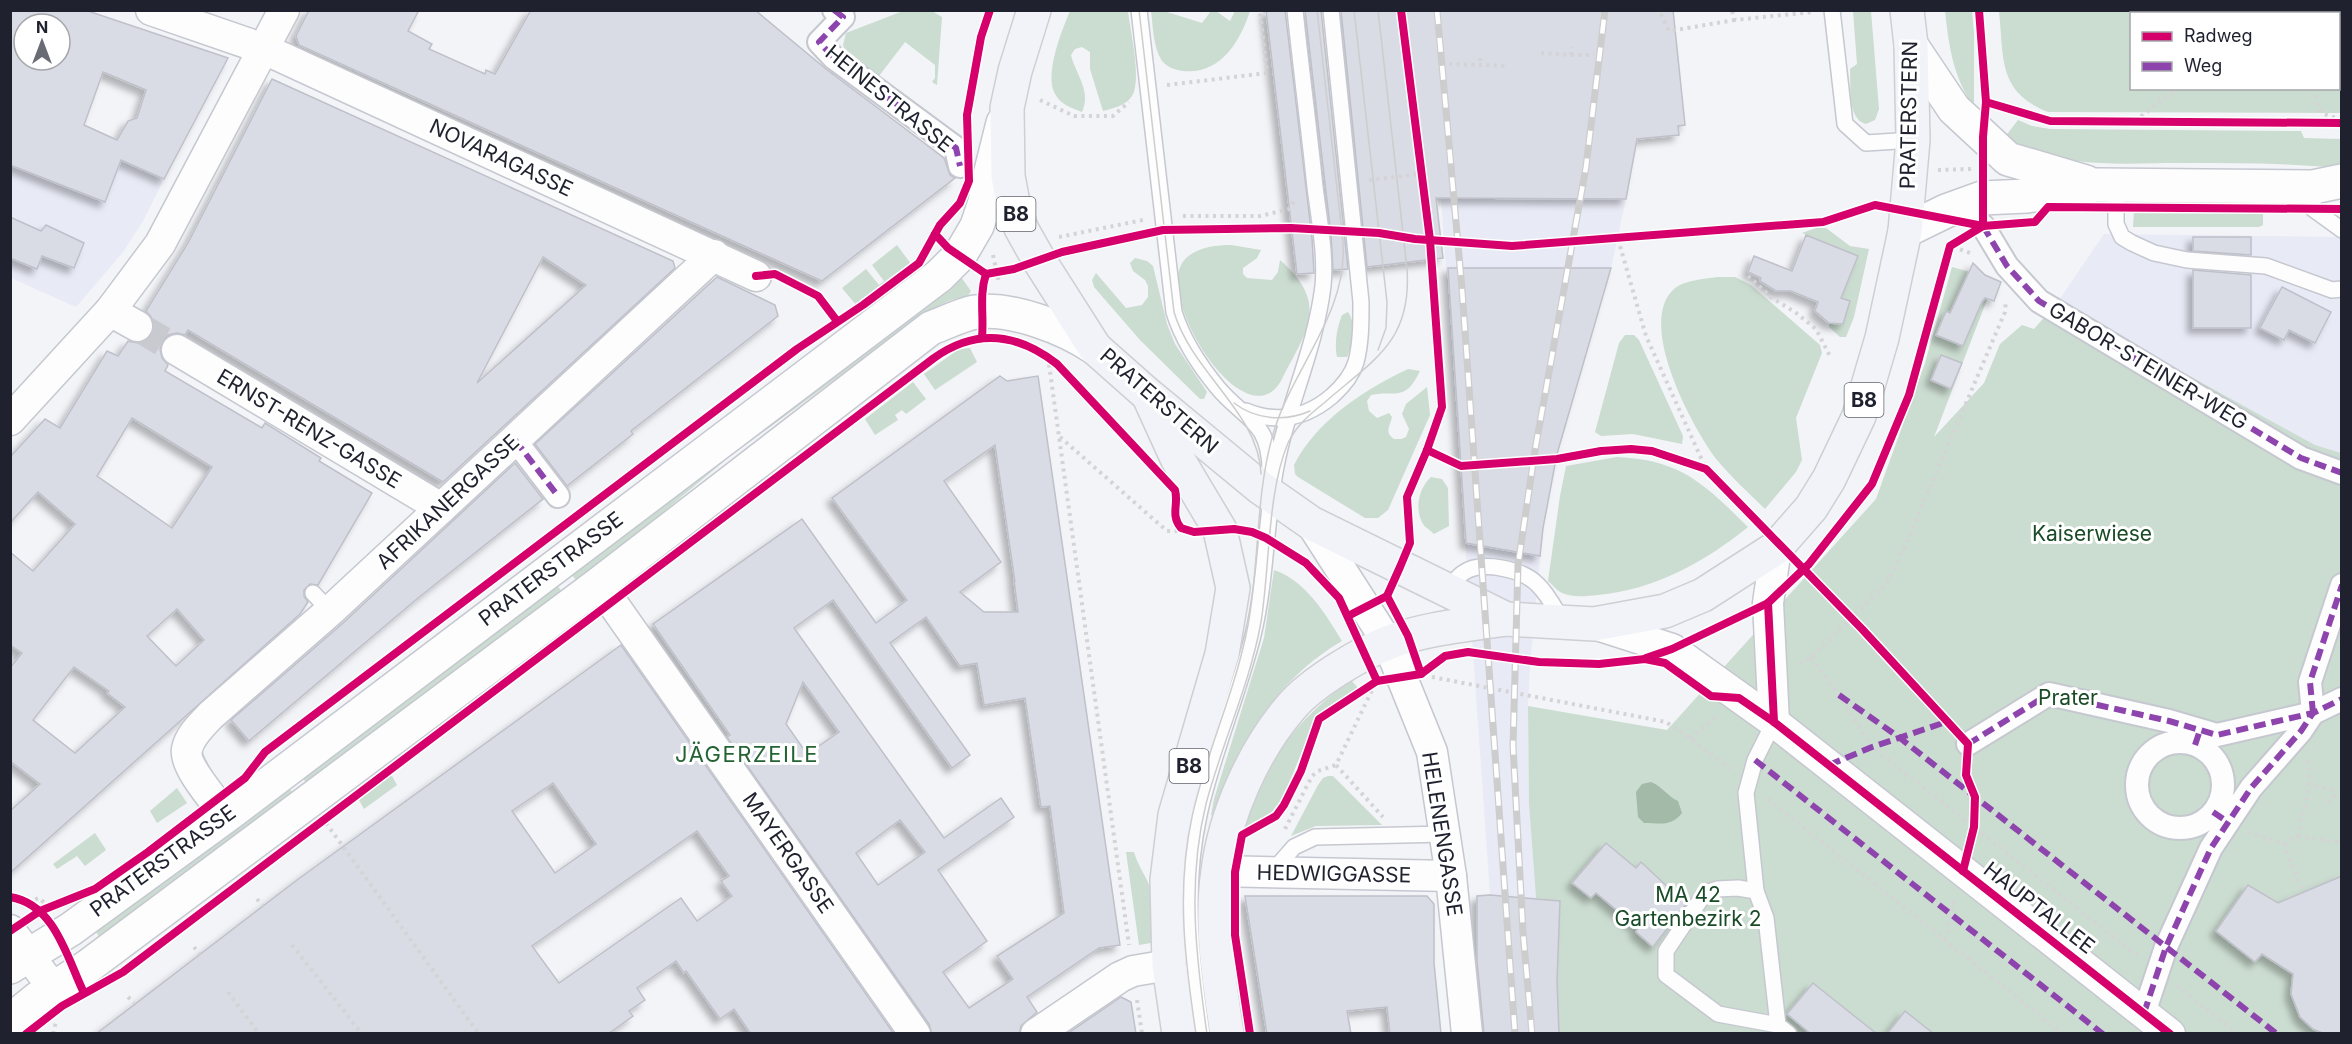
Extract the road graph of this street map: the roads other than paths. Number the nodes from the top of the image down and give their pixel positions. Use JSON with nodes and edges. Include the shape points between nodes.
{"nodes":[{"id":1,"x":151,"y":10,"type":"edge"},
{"id":2,"x":284,"y":10,"type":"edge"},
{"id":3,"x":834,"y":10,"type":"edge"},
{"id":4,"x":1034,"y":10,"type":"edge"},
{"id":5,"x":1138,"y":10,"type":"edge"},
{"id":6,"x":1295,"y":10,"type":"edge"},
{"id":7,"x":1331,"y":10,"type":"edge"},
{"id":8,"x":1832,"y":10,"type":"edge"},
{"id":9,"x":1907,"y":10,"type":"edge"},
{"id":10,"x":1911,"y":45,"type":"junction"},
{"id":11,"x":264,"y":49,"type":"junction"},
{"id":12,"x":1007,"y":108,"type":"junction"},
{"id":13,"x":1912,"y":140,"type":"junction"},
{"id":14,"x":960,"y":166,"type":"dead end"},
{"id":15,"x":2107,"y":185,"type":"junction"},
{"id":16,"x":2332,"y":189,"type":"edge"},
{"id":17,"x":1983,"y":198,"type":"junction"},
{"id":18,"x":2342,"y":230,"type":"edge"},
{"id":19,"x":1905,"y":231,"type":"junction"},
{"id":20,"x":714,"y":255,"type":"junction"},
{"id":21,"x":756,"y":276,"type":"dead end"},
{"id":22,"x":2342,"y":289,"type":"edge"},
{"id":23,"x":110,"y":311,"type":"junction"},
{"id":24,"x":137,"y":326,"type":"tunnel mouth"},
{"id":25,"x":1095,"y":348,"type":"junction"},
{"id":26,"x":177,"y":350,"type":"tunnel mouth"},
{"id":27,"x":1147,"y":394,"type":"junction"},
{"id":28,"x":1241,"y":409,"type":"junction"},
{"id":29,"x":1289,"y":418,"type":"junction"},
{"id":30,"x":10,"y":420,"type":"edge"},
{"id":31,"x":515,"y":440,"type":"junction"},
{"id":32,"x":2342,"y":473,"type":"edge"},
{"id":33,"x":1270,"y":495,"type":"junction"},
{"id":34,"x":558,"y":496,"type":"dead end"},
{"id":35,"x":441,"y":508,"type":"junction"},
{"id":36,"x":1311,"y":523,"type":"junction"},
{"id":37,"x":1776,"y":548,"type":"junction"},
{"id":38,"x":599,"y":584,"type":"junction"},
{"id":39,"x":2342,"y":585,"type":"edge"},
{"id":40,"x":1447,"y":590,"type":"junction"},
{"id":41,"x":1506,"y":619,"type":"junction"},
{"id":42,"x":1579,"y":623,"type":"junction"},
{"id":43,"x":1390,"y":666,"type":"junction"},
{"id":44,"x":2342,"y":699,"type":"edge"},
{"id":45,"x":1774,"y":722,"type":"junction"},
{"id":46,"x":2307,"y":722,"type":"junction"},
{"id":47,"x":2197,"y":737,"type":"junction"},
{"id":48,"x":1968,"y":744,"type":"dead end"},
{"id":49,"x":226,"y":816,"type":"junction"},
{"id":50,"x":2221,"y":817,"type":"junction"},
{"id":51,"x":1445,"y":834,"type":"junction"},
{"id":52,"x":1217,"y":871,"type":"junction"},
{"id":53,"x":1272,"y":872,"type":"junction"},
{"id":54,"x":1451,"y":876,"type":"junction"},
{"id":55,"x":1756,"y":891,"type":"junction"},
{"id":56,"x":17,"y":950,"type":"edge"},
{"id":57,"x":1168,"y":964,"type":"junction"},
{"id":58,"x":53,"y":988,"type":"junction"},
{"id":59,"x":2144,"y":1013,"type":"junction"},
{"id":60,"x":10,"y":1021,"type":"edge"},
{"id":61,"x":1784,"y":1029,"type":"edge"},
{"id":62,"x":915,"y":1034,"type":"edge"},
{"id":63,"x":1036,"y":1034,"type":"edge"},
{"id":64,"x":1179,"y":1034,"type":"edge"},
{"id":65,"x":1202,"y":1034,"type":"edge"},
{"id":66,"x":1227,"y":1034,"type":"edge"},
{"id":67,"x":1467,"y":1034,"type":"edge"},
{"id":68,"x":2170,"y":1034,"type":"edge"}],
"edges":[{"from":1,"to":11,"type":"street","name":"NOVARAGASSE"},
{"from":2,"to":11,"type":"street"},
{"from":3,"to":14,"type":"street","name":"HEINESTRASSE","via":[[843,17],[819,42],[834,58],[956,148]]},
{"from":4,"to":12,"type":"main road","name":"PRATERSTERN","number":"B8"},
{"from":5,"to":28,"type":"lane","via":[[1170,292],[1178,323],[1205,371]]},
{"from":6,"to":29,"type":"lane","via":[[1323,284],[1317,324]]},
{"from":7,"to":29,"type":"lane","via":[[1361,302],[1360,334],[1355,364],[1343,386],[1314,409]]},
{"from":8,"to":13,"type":"lane","via":[[1845,124],[1866,142]]},
{"from":9,"to":10,"type":"main road","name":"PRATERSTERN","number":"B8"},
{"from":10,"to":13,"type":"main road","name":"PRATERSTERN","number":"B8"},
{"from":10,"to":15,"type":"main road","via":[[1954,109],[2008,159]]},
{"from":11,"to":20,"type":"street","name":"NOVARAGASSE"},
{"from":11,"to":23,"type":"street","via":[[160,244]]},
{"from":12,"to":25,"type":"main road","name":"PRATERSTERN","number":"B8","via":[[1008,176],[1021,228]]},
{"from":12,"to":49,"type":"main road","name":"PRATERSTRASSE","via":[[977,226],[960,255],[939,276]]},
{"from":13,"to":19,"type":"main road","name":"PRATERSTERN","number":"B8"},
{"from":15,"to":16,"type":"main road"},
{"from":15,"to":17,"type":"main road"},
{"from":15,"to":22,"type":"lane","via":[[2122,237],[2154,253],[2187,260],[2266,266],[2332,290]]},
{"from":16,"to":18,"type":"lane","via":[[2313,209]]},
{"from":17,"to":19,"type":"main road"},
{"from":17,"to":32,"type":"street","name":"GABOR-STEINER-WEG","via":[[2007,266],[2039,301],[2301,458]]},
{"from":19,"to":37,"type":"main road","name":"PRATERSTERN","number":"B8","via":[[1882,338],[1859,416],[1830,479]]},
{"from":20,"to":21,"type":"street","name":"NOVARAGASSE"},
{"from":20,"to":31,"type":"street","name":"AFRIKANERGASSE"},
{"from":23,"to":24,"type":"street"},
{"from":23,"to":30,"type":"street"},
{"from":25,"to":27,"type":"main road","name":"PRATERSTERN","number":"B8"},
{"from":25,"to":38,"type":"main road","name":"PRATERSTRASSE","via":[[1054,326],[1001,313],[974,313],[931,328]]},
{"from":26,"to":35,"type":"street","name":"ERNST-RENZ-GASSE"},
{"from":27,"to":33,"type":"main road","name":"PRATERSTERN","number":"B8"},
{"from":27,"to":57,"type":"main road","number":"B8","via":[[1177,458],[1220,530],[1233,588],[1222,654],[1175,815],[1167,880]]},
{"from":28,"to":29,"type":"lane","via":[[1266,417]]},
{"from":28,"to":33,"type":"lane","via":[[1252,418],[1264,438],[1270,466]]},
{"from":29,"to":33,"type":"lane"},
{"from":31,"to":34,"type":"street"},
{"from":31,"to":35,"type":"street","name":"AFRIKANERGASSE"},
{"from":33,"to":36,"type":"main road","name":"PRATERSTERN","number":"B8"},
{"from":33,"to":65,"type":"lane","via":[[1253,633],[1211,767],[1192,850],[1189,920]]},
{"from":35,"to":49,"type":"street","name":"AFRIKANERGASSE","via":[[322,602],[193,734],[186,750],[189,764]]},
{"from":36,"to":40,"type":"main road","name":"PRATERSTERN","number":"B8"},
{"from":36,"to":43,"type":"street","name":"PRATERSTERN"},
{"from":37,"to":42,"type":"main road","name":"PRATERSTERN","number":"B8","via":[[1703,595],[1665,611]]},
{"from":37,"to":45,"type":"street","via":[[1768,603]]},
{"from":38,"to":58,"type":"main road","name":"PRATERSTRASSE","via":[[87,967]]},
{"from":38,"to":62,"type":"street","name":"MAYERGASSE"},
{"from":39,"to":46,"type":"street","via":[[2310,682]]},
{"from":40,"to":41,"type":"main road","name":"PRATERSTERN","number":"B8"},
{"from":40,"to":42,"type":"lane","via":[[1473,568],[1510,569],[1528,576]]},
{"from":41,"to":42,"type":"main road","name":"PRATERSTERN","number":"B8"},
{"from":41,"to":43,"type":"main road","number":"B8","via":[[1408,636]]},
{"from":42,"to":45,"type":"street","name":"HAUPTALLEE","via":[[1672,649]]},
{"from":43,"to":51,"type":"street","name":"HELENENGASSE","via":[[1432,752]]},
{"from":43,"to":52,"type":"main road","number":"B8","via":[[1325,679],[1292,705],[1238,795]]},
{"from":44,"to":46,"type":"street"},
{"from":45,"to":55,"type":"lane","via":[[1755,760],[1746,793]]},
{"from":45,"to":59,"type":"street","name":"HAUPTALLEE"},
{"from":46,"to":47,"type":"street"},
{"from":46,"to":50,"type":"street"},
{"from":47,"to":48,"type":"street","via":[[2169,721],[2049,694]]},
{"from":47,"to":50,"type":"street","via":[[2221,773]]},
{"from":47,"to":50,"type":"street","via":[[2158,747],[2147,756],[2139,768],[2137,797],[2154,820],[2167,827],[2181,829]]},
{"from":49,"to":56,"type":"main road","name":"PRATERSTRASSE","via":[[71,929]]},
{"from":50,"to":59,"type":"street","via":[[2157,970]]},
{"from":51,"to":53,"type":"lane","via":[[1316,837],[1294,847]]},
{"from":51,"to":54,"type":"street","name":"HELENENGASSE"},
{"from":52,"to":53,"type":"street","name":"HEDWIGGASSE"},
{"from":52,"to":66,"type":"main road","number":"B8","via":[[1216,957]]},
{"from":53,"to":54,"type":"street","name":"HEDWIGGASSE"},
{"from":54,"to":67,"type":"street","name":"HELENENGASSE"},
{"from":55,"to":61,"type":"lane","via":[[1766,918]]},
{"from":55,"to":61,"type":"lane","via":[[1738,888],[1705,893],[1666,951],[1666,975],[1718,1014]]},
{"from":56,"to":58,"type":"street"},
{"from":57,"to":63,"type":"street","via":[[1120,977]]},
{"from":57,"to":64,"type":"main road","number":"B8"},
{"from":58,"to":60,"type":"main road","name":"PRATERSTRASSE"},
{"from":59,"to":68,"type":"street","name":"HAUPTALLEE"}]}
